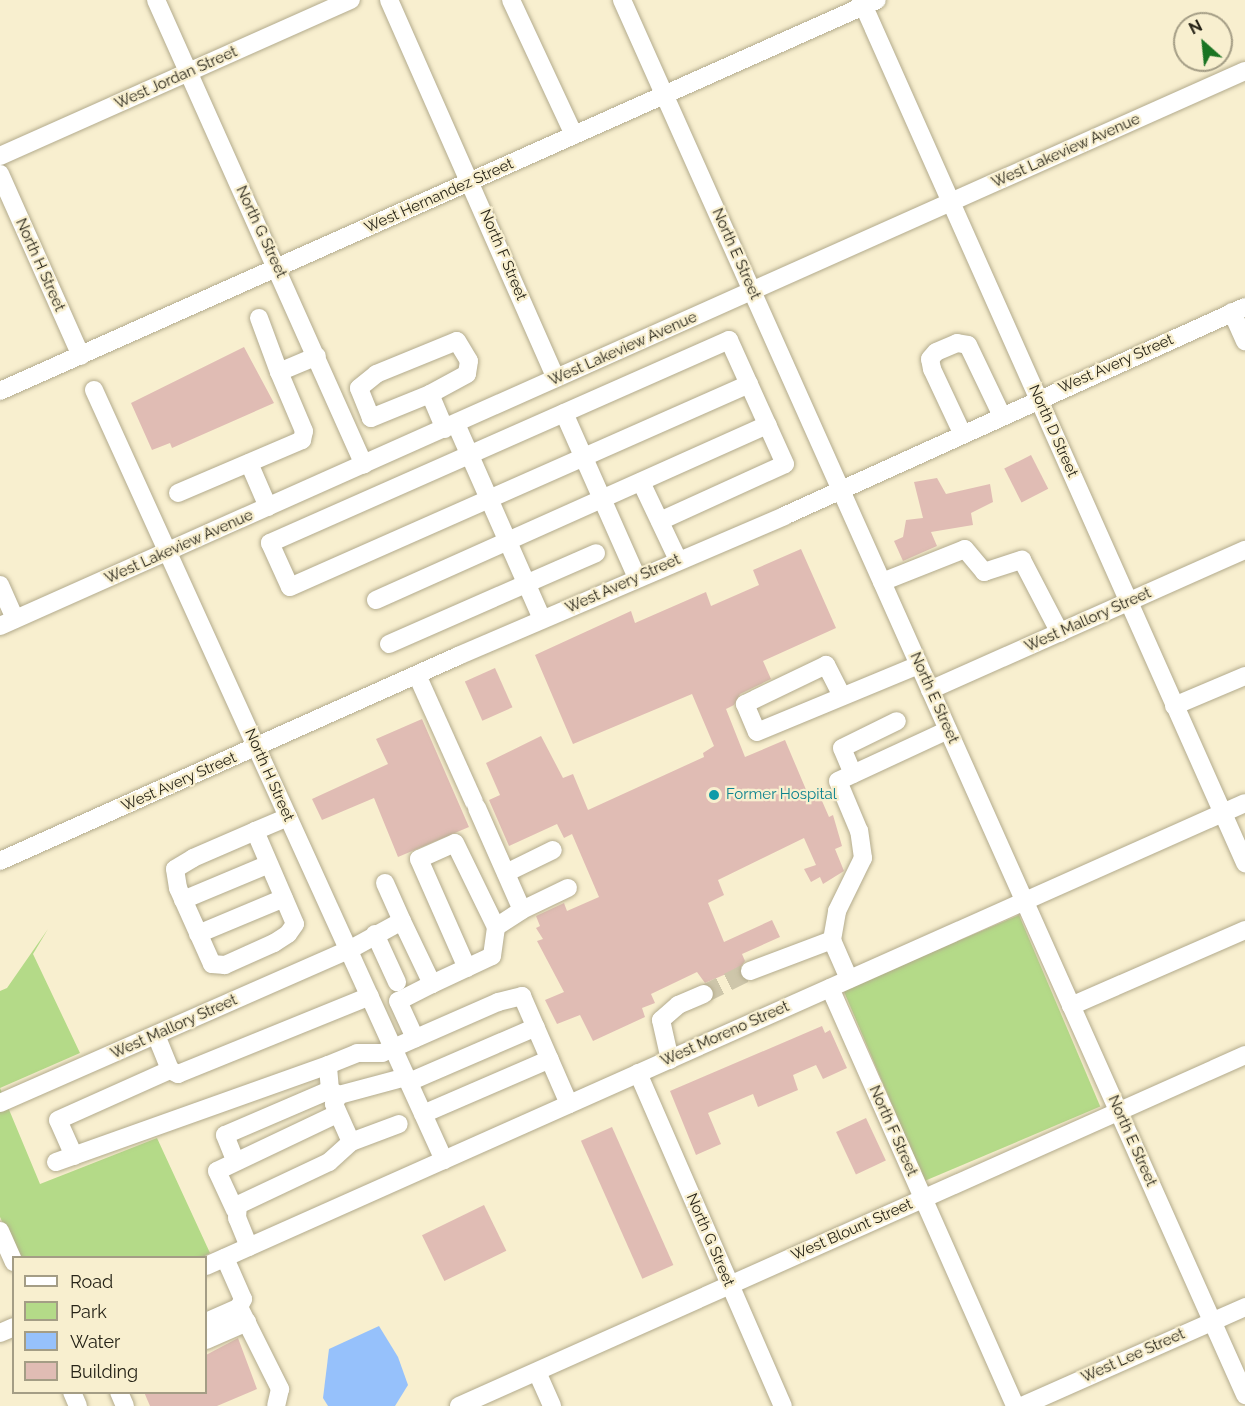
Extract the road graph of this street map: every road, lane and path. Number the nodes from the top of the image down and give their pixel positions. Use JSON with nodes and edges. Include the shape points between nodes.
{"nodes":[{"id":1,"x":156,"y":0,"type":"edge"},
{"id":2,"x":351,"y":0,"type":"edge"},
{"id":3,"x":389,"y":0,"type":"edge"},
{"id":4,"x":511,"y":0,"type":"edge"},
{"id":5,"x":622,"y":0,"type":"edge"},
{"id":6,"x":867,"y":2,"type":"edge"},
{"id":7,"x":1245,"y":71,"type":"edge"},
{"id":8,"x":189,"y":72,"type":"junction"},
{"id":9,"x":664,"y":94,"type":"junction"},
{"id":10,"x":574,"y":135,"type":"junction"},
{"id":11,"x":0,"y":156,"type":"edge"},
{"id":12,"x":0,"y":174,"type":"edge"},
{"id":13,"x":471,"y":182,"type":"junction"},
{"id":14,"x":951,"y":202,"type":"junction"},
{"id":15,"x":278,"y":268,"type":"junction"},
{"id":16,"x":752,"y":291,"type":"junction"},
{"id":17,"x":1239,"y":310,"type":"edge"},
{"id":18,"x":259,"y":318,"type":"dead end"},
{"id":19,"x":1245,"y":341,"type":"edge"},
{"id":20,"x":81,"y":356,"type":"junction"},
{"id":21,"x":317,"y":356,"type":"junction"},
{"id":22,"x":279,"y":372,"type":"junction"},
{"id":23,"x":556,"y":378,"type":"junction"},
{"id":24,"x":749,"y":384,"type":"junction"},
{"id":25,"x":94,"y":390,"type":"dead end"},
{"id":26,"x":0,"y":391,"type":"edge"},
{"id":27,"x":430,"y":394,"type":"junction"},
{"id":28,"x":1038,"y":398,"type":"junction"},
{"id":29,"x":564,"y":412,"type":"junction"},
{"id":30,"x":1001,"y":414,"type":"junction"},
{"id":31,"x":768,"y":425,"type":"junction"},
{"id":32,"x":451,"y":426,"type":"junction"},
{"id":33,"x":962,"y":433,"type":"junction"},
{"id":34,"x":469,"y":455,"type":"junction"},
{"id":35,"x":584,"y":457,"type":"junction"},
{"id":36,"x":249,"y":463,"type":"junction"},
{"id":37,"x":364,"y":465,"type":"junction"},
{"id":38,"x":641,"y":482,"type":"junction"},
{"id":39,"x":841,"y":489,"type":"junction"},
{"id":40,"x":178,"y":493,"type":"dead end"},
{"id":41,"x":489,"y":499,"type":"junction"},
{"id":42,"x":602,"y":499,"type":"junction"},
{"id":43,"x":268,"y":507,"type":"junction"},
{"id":44,"x":660,"y":521,"type":"junction"},
{"id":45,"x":507,"y":541,"type":"junction"},
{"id":46,"x":1245,"y":550,"type":"edge"},
{"id":47,"x":169,"y":552,"type":"junction"},
{"id":48,"x":596,"y":553,"type":"dead end"},
{"id":49,"x":678,"y":560,"type":"junction"},
{"id":50,"x":638,"y":578,"type":"junction"},
{"id":51,"x":882,"y":582,"type":"junction"},
{"id":52,"x":526,"y":584,"type":"junction"},
{"id":53,"x":0,"y":585,"type":"edge"},
{"id":54,"x":376,"y":600,"type":"dead end"},
{"id":55,"x":1129,"y":602,"type":"junction"},
{"id":56,"x":542,"y":620,"type":"junction"},
{"id":57,"x":8,"y":622,"type":"edge"},
{"id":58,"x":1060,"y":633,"type":"junction"},
{"id":59,"x":389,"y":644,"type":"dead end"},
{"id":60,"x":919,"y":666,"type":"junction"},
{"id":61,"x":417,"y":675,"type":"junction"},
{"id":62,"x":1245,"y":676,"type":"edge"},
{"id":63,"x":930,"y":690,"type":"junction"},
{"id":64,"x":842,"y":696,"type":"junction"},
{"id":65,"x":1174,"y":706,"type":"junction"},
{"id":66,"x":897,"y":721,"type":"dead end"},
{"id":67,"x":948,"y":730,"type":"junction"},
{"id":68,"x":257,"y":747,"type":"junction"},
{"id":69,"x":854,"y":774,"type":"junction"},
{"id":70,"x":1245,"y":803,"type":"edge"},
{"id":71,"x":1223,"y":813,"type":"junction"},
{"id":72,"x":288,"y":817,"type":"junction"},
{"id":73,"x":255,"y":831,"type":"junction"},
{"id":74,"x":553,"y":850,"type":"dead end"},
{"id":75,"x":0,"y":861,"type":"edge"},
{"id":76,"x":1245,"y":863,"type":"edge"},
{"id":77,"x":269,"y":864,"type":"junction"},
{"id":78,"x":506,"y":873,"type":"junction"},
{"id":79,"x":385,"y":883,"type":"dead end"},
{"id":80,"x":568,"y":888,"type":"dead end"},
{"id":81,"x":284,"y":898,"type":"junction"},
{"id":82,"x":183,"y":900,"type":"junction"},
{"id":83,"x":1025,"y":902,"type":"junction"},
{"id":84,"x":522,"y":910,"type":"junction"},
{"id":85,"x":402,"y":921,"type":"junction"},
{"id":86,"x":496,"y":927,"type":"junction"},
{"id":87,"x":1245,"y":930,"type":"edge"},
{"id":88,"x":198,"y":934,"type":"junction"},
{"id":89,"x":375,"y":934,"type":"junction"},
{"id":90,"x":832,"y":940,"type":"junction"},
{"id":91,"x":349,"y":950,"type":"junction"},
{"id":92,"x":467,"y":968,"type":"junction"},
{"id":93,"x":750,"y":971,"type":"tunnel mouth"},
{"id":94,"x":849,"y":980,"type":"junction"},
{"id":95,"x":397,"y":982,"type":"dead end"},
{"id":96,"x":432,"y":984,"type":"junction"},
{"id":97,"x":830,"y":988,"type":"junction"},
{"id":98,"x":704,"y":994,"type":"tunnel mouth"},
{"id":99,"x":370,"y":996,"type":"junction"},
{"id":100,"x":1071,"y":1006,"type":"junction"},
{"id":101,"x":536,"y":1027,"type":"junction"},
{"id":102,"x":156,"y":1035,"type":"junction"},
{"id":103,"x":415,"y":1038,"type":"junction"},
{"id":104,"x":393,"y":1048,"type":"junction"},
{"id":105,"x":1245,"y":1055,"type":"edge"},
{"id":106,"x":550,"y":1059,"type":"junction"},
{"id":107,"x":669,"y":1060,"type":"junction"},
{"id":108,"x":328,"y":1065,"type":"junction"},
{"id":109,"x":170,"y":1070,"type":"junction"},
{"id":110,"x":638,"y":1073,"type":"junction"},
{"id":111,"x":407,"y":1079,"type":"junction"},
{"id":112,"x":335,"y":1093,"type":"junction"},
{"id":113,"x":0,"y":1103,"type":"edge"},
{"id":114,"x":569,"y":1104,"type":"junction"},
{"id":115,"x":1118,"y":1111,"type":"junction"},
{"id":116,"x":337,"y":1114,"type":"junction"},
{"id":117,"x":423,"y":1114,"type":"junction"},
{"id":118,"x":399,"y":1124,"type":"dead end"},
{"id":119,"x":351,"y":1142,"type":"junction"},
{"id":120,"x":74,"y":1156,"type":"junction"},
{"id":121,"x":235,"y":1160,"type":"junction"},
{"id":122,"x":444,"y":1160,"type":"junction"},
{"id":123,"x":56,"y":1162,"type":"dead end"},
{"id":124,"x":923,"y":1199,"type":"junction"},
{"id":125,"x":235,"y":1210,"type":"junction"},
{"id":126,"x":0,"y":1231,"type":"edge"},
{"id":127,"x":249,"y":1247,"type":"junction"},
{"id":128,"x":12,"y":1258,"type":"edge"},
{"id":129,"x":225,"y":1258,"type":"junction"},
{"id":130,"x":207,"y":1266,"type":"edge"},
{"id":131,"x":729,"y":1285,"type":"junction"},
{"id":132,"x":1245,"y":1307,"type":"edge"},
{"id":133,"x":243,"y":1314,"type":"junction"},
{"id":134,"x":207,"y":1322,"type":"edge"},
{"id":135,"x":1212,"y":1322,"type":"junction"},
{"id":136,"x":207,"y":1339,"type":"edge"},
{"id":137,"x":537,"y":1372,"type":"junction"},
{"id":138,"x":1245,"y":1395,"type":"edge"},
{"id":139,"x":276,"y":1406,"type":"edge"},
{"id":140,"x":459,"y":1406,"type":"edge"},
{"id":141,"x":552,"y":1406,"type":"edge"},
{"id":142,"x":783,"y":1406,"type":"edge"},
{"id":143,"x":1016,"y":1406,"type":"edge"},
{"id":144,"x":1022,"y":1406,"type":"edge"}],
"edges":[{"from":1,"to":8,"type":"street","name":"North G Street"},
{"from":2,"to":8,"type":"street","name":"West Jordan Street"},
{"from":3,"to":13,"type":"street","name":"North F Street"},
{"from":4,"to":10,"type":"street"},
{"from":5,"to":9,"type":"street","name":"North E Street"},
{"from":6,"to":9,"type":"street","name":"West Hernandez Street"},
{"from":6,"to":14,"type":"street","name":"North D Street"},
{"from":7,"to":14,"type":"street","name":"West Lakeview Avenue"},
{"from":8,"to":11,"type":"street","name":"West Jordan Street"},
{"from":8,"to":15,"type":"street","name":"North G Street"},
{"from":9,"to":10,"type":"street","name":"West Hernandez Street"},
{"from":9,"to":16,"type":"street","name":"North E Street"},
{"from":10,"to":13,"type":"street","name":"West Hernandez Street"},
{"from":12,"to":20,"type":"street","name":"North H Street"},
{"from":13,"to":15,"type":"street","name":"West Hernandez Street"},
{"from":13,"to":23,"type":"street","name":"North F Street"},
{"from":14,"to":16,"type":"street","name":"West Lakeview Avenue"},
{"from":14,"to":28,"type":"street","name":"North D Street"},
{"from":15,"to":20,"type":"street","name":"West Hernandez Street"},
{"from":15,"to":21,"type":"street","name":"North G Street"},
{"from":16,"to":23,"type":"street","name":"West Lakeview Avenue"},
{"from":16,"to":39,"type":"street","name":"North E Street"},
{"from":17,"to":19,"type":"street"},
{"from":17,"to":28,"type":"street","name":"West Avery Street"},
{"from":18,"to":22,"type":"street"},
{"from":20,"to":26,"type":"street","name":"West Hernandez Street"},
{"from":21,"to":22,"type":"street"},
{"from":21,"to":37,"type":"street","name":"North G Street"},
{"from":22,"to":36,"type":"street","via":[[304,431],[302,440]]},
{"from":23,"to":32,"type":"street","name":"West Lakeview Avenue"},
{"from":24,"to":29,"type":"street","via":[[729,339]]},
{"from":24,"to":31,"type":"street"},
{"from":24,"to":35,"type":"street"},
{"from":25,"to":47,"type":"street","name":"North H Street"},
{"from":27,"to":27,"type":"street","via":[[467,374],[469,361],[457,341],[376,374],[359,388],[371,418]]},
{"from":27,"to":32,"type":"street"},
{"from":28,"to":30,"type":"street","name":"West Avery Street"},
{"from":28,"to":55,"type":"street","name":"North D Street"},
{"from":29,"to":34,"type":"street"},
{"from":29,"to":35,"type":"street"},
{"from":30,"to":33,"type":"street","name":"West Avery Street"},
{"from":30,"to":33,"type":"street","via":[[969,345],[957,343],[936,352],[930,359],[932,369]]},
{"from":31,"to":38,"type":"street"},
{"from":31,"to":44,"type":"street","via":[[785,464]]},
{"from":32,"to":34,"type":"street"},
{"from":32,"to":37,"type":"street","name":"West Lakeview Avenue"},
{"from":33,"to":39,"type":"street","name":"West Avery Street"},
{"from":34,"to":41,"type":"street"},
{"from":34,"to":41,"type":"street","via":[[270,543],[290,587]]},
{"from":35,"to":41,"type":"street"},
{"from":35,"to":42,"type":"street"},
{"from":36,"to":40,"type":"street"},
{"from":36,"to":43,"type":"street"},
{"from":37,"to":43,"type":"street","name":"West Lakeview Avenue"},
{"from":38,"to":42,"type":"street"},
{"from":38,"to":44,"type":"street"},
{"from":39,"to":49,"type":"street","name":"West Avery Street"},
{"from":39,"to":51,"type":"street","name":"North E Street"},
{"from":41,"to":45,"type":"street"},
{"from":42,"to":45,"type":"street"},
{"from":42,"to":50,"type":"street"},
{"from":43,"to":47,"type":"street","name":"West Lakeview Avenue"},
{"from":44,"to":49,"type":"street"},
{"from":45,"to":52,"type":"street"},
{"from":45,"to":54,"type":"street"},
{"from":46,"to":55,"type":"street","name":"West Mallory Street"},
{"from":47,"to":57,"type":"street","name":"West Lakeview Avenue"},
{"from":47,"to":68,"type":"street","name":"North H Street"},
{"from":48,"to":52,"type":"street"},
{"from":49,"to":50,"type":"street","name":"West Avery Street"},
{"from":50,"to":56,"type":"street","name":"West Avery Street"},
{"from":51,"to":58,"type":"street","via":[[965,549],[984,572],[1019,560],[1030,571]]},
{"from":51,"to":60,"type":"street","name":"North E Street"},
{"from":52,"to":56,"type":"street"},
{"from":52,"to":59,"type":"street"},
{"from":53,"to":57,"type":"street"},
{"from":55,"to":58,"type":"street","name":"West Mallory Street"},
{"from":55,"to":65,"type":"street","name":"North D Street"},
{"from":56,"to":61,"type":"street","name":"West Avery Street"},
{"from":58,"to":63,"type":"street","name":"West Mallory Street"},
{"from":60,"to":63,"type":"street","name":"North E Street"},
{"from":60,"to":64,"type":"street"},
{"from":61,"to":68,"type":"street","name":"West Avery Street"},
{"from":61,"to":78,"type":"street"},
{"from":62,"to":65,"type":"street"},
{"from":63,"to":67,"type":"street","name":"North E Street"},
{"from":64,"to":64,"type":"street","via":[[757,732],[746,704],[826,664]]},
{"from":65,"to":71,"type":"street","name":"North D Street"},
{"from":66,"to":69,"type":"street","via":[[842,748]]},
{"from":67,"to":69,"type":"street"},
{"from":67,"to":83,"type":"street","name":"North E Street"},
{"from":68,"to":72,"type":"street","name":"North H Street"},
{"from":68,"to":75,"type":"street","name":"West Avery Street"},
{"from":69,"to":90,"type":"street","via":[[837,781],[859,831],[863,858],[837,911]]},
{"from":70,"to":71,"type":"street","name":"West Moreno Street"},
{"from":71,"to":76,"type":"street","name":"North D Street"},
{"from":71,"to":83,"type":"street","name":"West Moreno Street"},
{"from":72,"to":73,"type":"street"},
{"from":72,"to":91,"type":"street","name":"North H Street"},
{"from":73,"to":77,"type":"street"},
{"from":73,"to":82,"type":"street","via":[[175,869]]},
{"from":74,"to":78,"type":"street"},
{"from":77,"to":81,"type":"street"},
{"from":77,"to":82,"type":"street"},
{"from":78,"to":84,"type":"street"},
{"from":79,"to":85,"type":"street"},
{"from":80,"to":84,"type":"street"},
{"from":81,"to":88,"type":"street"},
{"from":81,"to":88,"type":"street","via":[[295,924],[293,930],[274,943],[225,964],[212,964]]},
{"from":82,"to":88,"type":"street"},
{"from":83,"to":94,"type":"street","name":"West Moreno Street"},
{"from":83,"to":100,"type":"street","name":"North E Street"},
{"from":84,"to":86,"type":"street"},
{"from":85,"to":89,"type":"street","name":"West Mallory Street"},
{"from":85,"to":96,"type":"street"},
{"from":86,"to":92,"type":"street","via":[[492,957]]},
{"from":86,"to":92,"type":"street","via":[[455,843],[419,859]]},
{"from":87,"to":100,"type":"street"},
{"from":89,"to":91,"type":"street","name":"West Mallory Street"},
{"from":89,"to":95,"type":"street"},
{"from":90,"to":93,"type":"street"},
{"from":90,"to":94,"type":"street"},
{"from":91,"to":99,"type":"street","name":"North H Street"},
{"from":91,"to":102,"type":"street","name":"West Mallory Street"},
{"from":92,"to":96,"type":"street"},
{"from":94,"to":97,"type":"street","name":"West Moreno Street"},
{"from":96,"to":103,"type":"street","via":[[398,1001]]},
{"from":97,"to":107,"type":"street","name":"West Moreno Street"},
{"from":97,"to":124,"type":"street","name":"North F Street"},
{"from":98,"to":107,"type":"street","via":[[678,1005],[660,1020]]},
{"from":99,"to":104,"type":"street","name":"North H Street"},
{"from":99,"to":109,"type":"street","via":[[178,1074]]},
{"from":100,"to":115,"type":"street","name":"North E Street"},
{"from":101,"to":103,"type":"street","via":[[522,996],[498,1002]]},
{"from":101,"to":106,"type":"street"},
{"from":101,"to":111,"type":"street"},
{"from":102,"to":109,"type":"street"},
{"from":102,"to":113,"type":"street","name":"West Mallory Street"},
{"from":103,"to":104,"type":"street"},
{"from":104,"to":108,"type":"street","via":[[374,1055],[357,1053]]},
{"from":104,"to":111,"type":"street","name":"North H Street"},
{"from":105,"to":115,"type":"street","name":"West Blount Street"},
{"from":106,"to":114,"type":"street"},
{"from":106,"to":117,"type":"street"},
{"from":107,"to":110,"type":"street","name":"West Moreno Street"},
{"from":108,"to":112,"type":"street"},
{"from":108,"to":120,"type":"street"},
{"from":109,"to":120,"type":"street","via":[[58,1120]]},
{"from":110,"to":114,"type":"street","name":"West Moreno Street"},
{"from":110,"to":131,"type":"street","name":"North G Street"},
{"from":111,"to":112,"type":"street"},
{"from":111,"to":117,"type":"street","name":"North H Street"},
{"from":112,"to":116,"type":"street"},
{"from":112,"to":121,"type":"street","via":[[225,1135]]},
{"from":114,"to":122,"type":"street","name":"West Moreno Street"},
{"from":115,"to":124,"type":"street","name":"West Blount Street"},
{"from":115,"to":135,"type":"street","name":"North E Street"},
{"from":116,"to":119,"type":"street"},
{"from":116,"to":121,"type":"street"},
{"from":117,"to":122,"type":"street","name":"North H Street"},
{"from":118,"to":119,"type":"street"},
{"from":119,"to":125,"type":"street","via":[[329,1162]]},
{"from":120,"to":123,"type":"street"},
{"from":121,"to":125,"type":"street","via":[[216,1171]]},
{"from":122,"to":127,"type":"street","name":"West Moreno Street"},
{"from":124,"to":131,"type":"street","name":"West Blount Street"},
{"from":124,"to":143,"type":"street","name":"North F Street"},
{"from":125,"to":127,"type":"street"},
{"from":126,"to":128,"type":"street"},
{"from":127,"to":129,"type":"street","name":"West Moreno Street"},
{"from":129,"to":130,"type":"street","name":"West Moreno Street"},
{"from":129,"to":133,"type":"street","via":[[243,1299]]},
{"from":131,"to":137,"type":"street","name":"West Blount Street"},
{"from":131,"to":142,"type":"street","name":"North G Street"},
{"from":132,"to":135,"type":"street","name":"West Lee Street"},
{"from":133,"to":134,"type":"street"},
{"from":133,"to":136,"type":"street"},
{"from":133,"to":139,"type":"street","via":[[280,1389]]},
{"from":135,"to":138,"type":"street","name":"North E Street"},
{"from":135,"to":144,"type":"street","name":"West Lee Street"},
{"from":137,"to":140,"type":"street","name":"West Blount Street"},
{"from":137,"to":141,"type":"street"}]}
